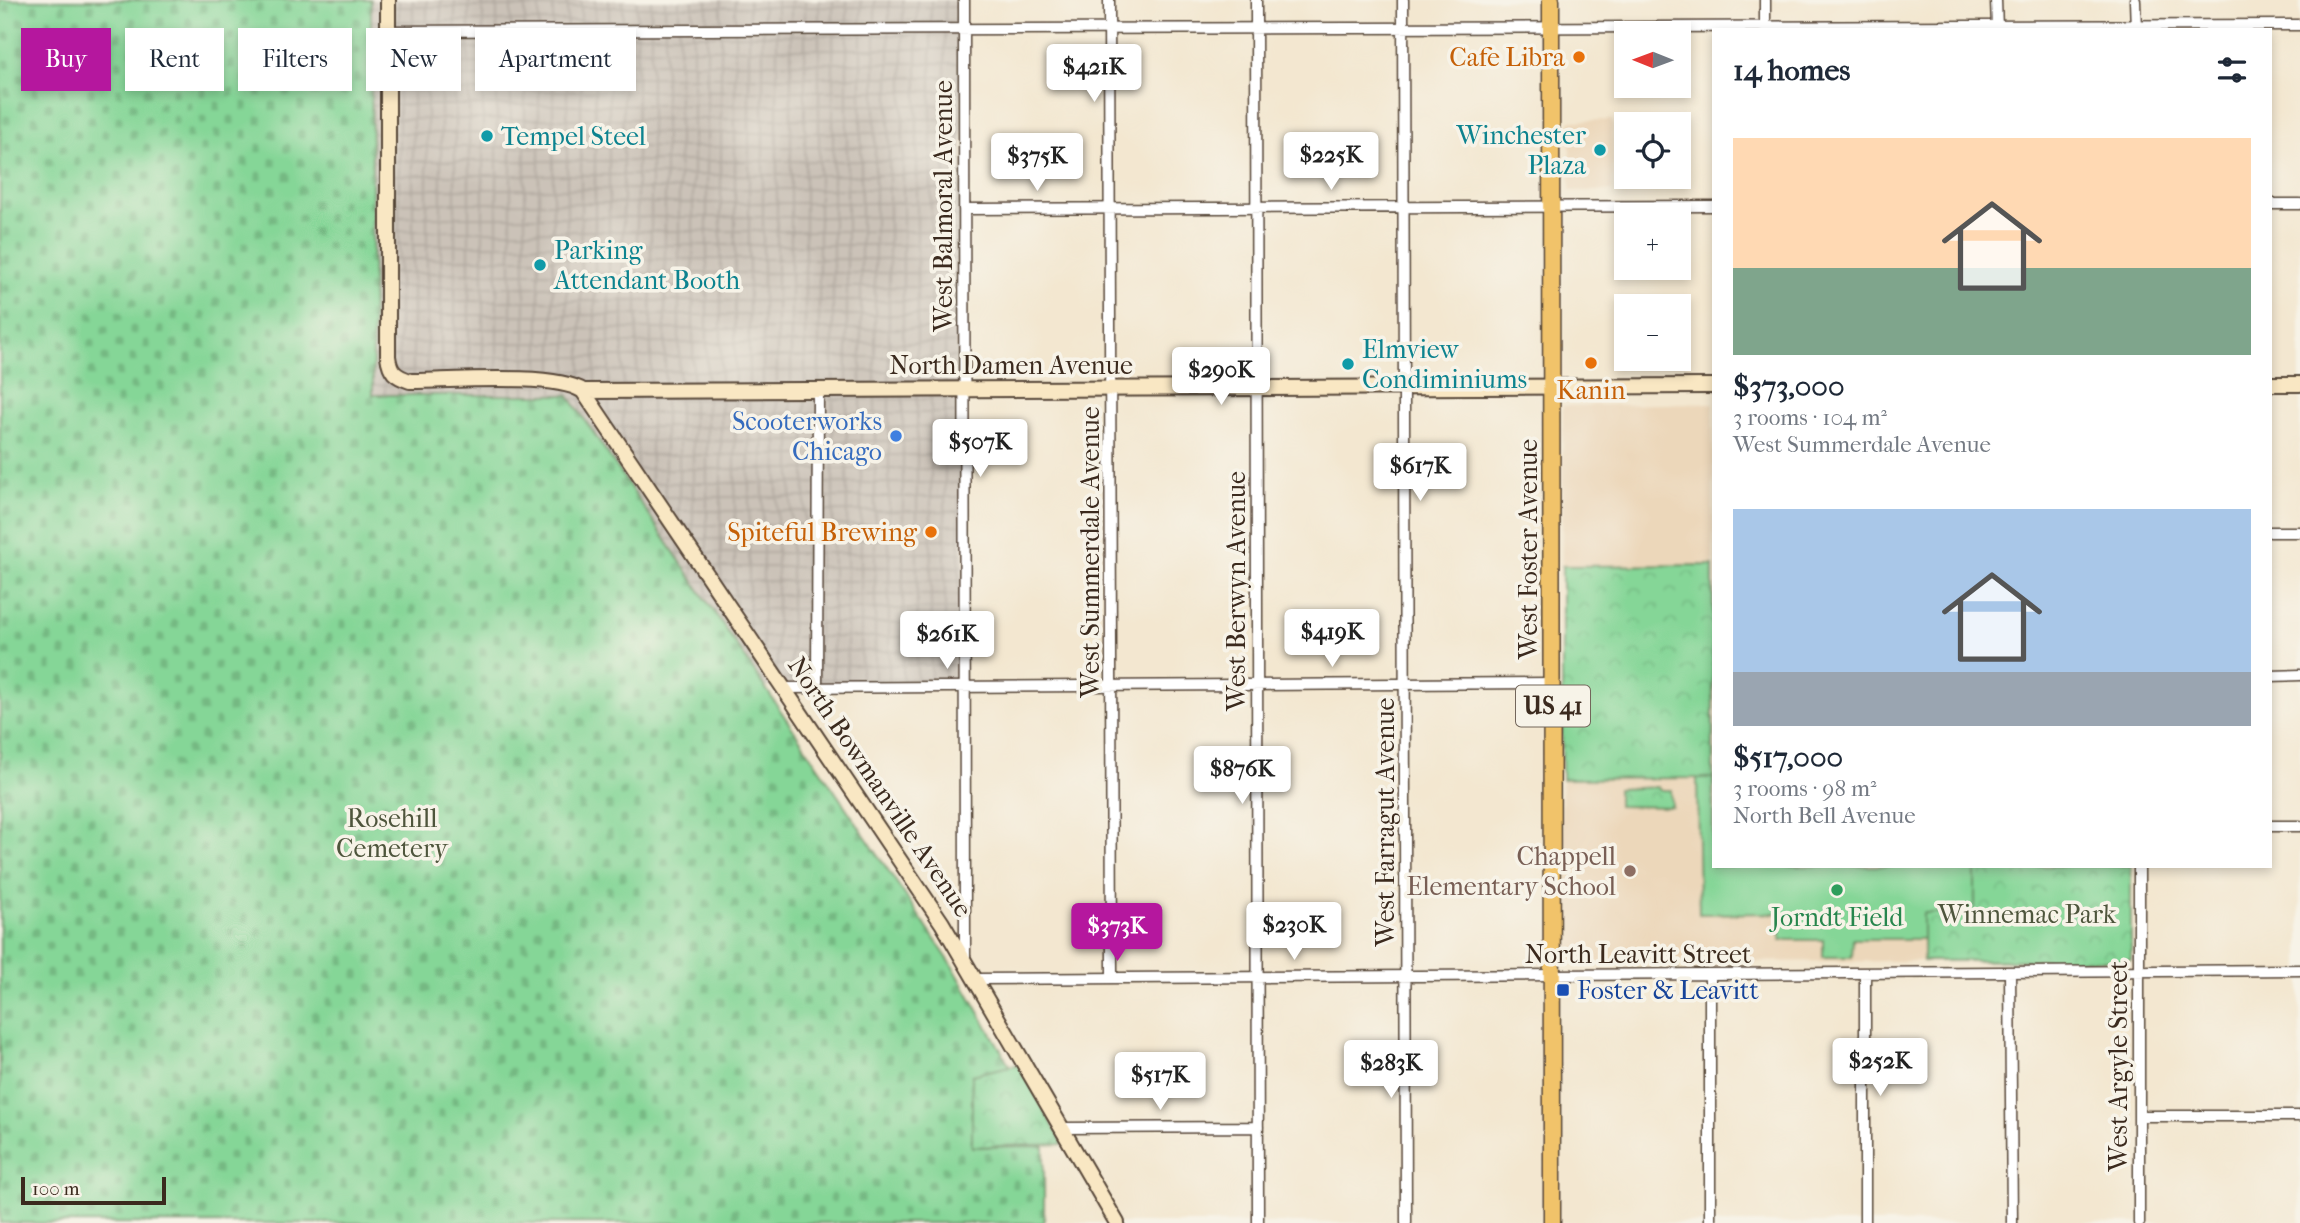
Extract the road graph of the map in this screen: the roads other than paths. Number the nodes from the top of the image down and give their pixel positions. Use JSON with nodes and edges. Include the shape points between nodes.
{"nodes":[{"id":1,"x":388,"y":0,"type":"edge"},
{"id":2,"x":964,"y":0,"type":"edge"},
{"id":3,"x":1109,"y":0,"type":"edge"},
{"id":4,"x":1256,"y":0,"type":"edge"},
{"id":5,"x":1403,"y":0,"type":"edge"},
{"id":6,"x":1551,"y":0,"type":"edge"},
{"id":7,"x":1765,"y":0,"type":"edge"},
{"id":8,"x":1996,"y":0,"type":"edge"},
{"id":9,"x":2135,"y":0,"type":"edge"},
{"id":10,"x":2300,"y":25,"type":"edge"},
{"id":11,"x":389,"y":28,"type":"edge"},
{"id":12,"x":1712,"y":28,"type":"edge"},
{"id":13,"x":1765,"y":28,"type":"edge"},
{"id":14,"x":1997,"y":28,"type":"edge"},
{"id":15,"x":2136,"y":28,"type":"edge"},
{"id":16,"x":1403,"y":29,"type":"junction"},
{"id":17,"x":1551,"y":29,"type":"junction"},
{"id":18,"x":964,"y":30,"type":"junction"},
{"id":19,"x":1110,"y":30,"type":"junction"},
{"id":20,"x":1256,"y":30,"type":"junction"},
{"id":21,"x":461,"y":31,"type":"edge"},
{"id":22,"x":389,"y":91,"type":"edge"},
{"id":23,"x":2272,"y":204,"type":"edge"},
{"id":24,"x":2300,"y":204,"type":"edge"},
{"id":25,"x":1552,"y":206,"type":"junction"},
{"id":26,"x":1712,"y":206,"type":"edge"},
{"id":27,"x":1404,"y":207,"type":"junction"},
{"id":28,"x":1110,"y":208,"type":"junction"},
{"id":29,"x":1256,"y":208,"type":"junction"},
{"id":30,"x":964,"y":209,"type":"junction"},
{"id":31,"x":2272,"y":384,"type":"edge"},
{"id":32,"x":2300,"y":384,"type":"edge"},
{"id":33,"x":1712,"y":386,"type":"edge"},
{"id":34,"x":1552,"y":387,"type":"junction"},
{"id":35,"x":1404,"y":388,"type":"junction"},
{"id":36,"x":1256,"y":389,"type":"junction"},
{"id":37,"x":818,"y":390,"type":"junction"},
{"id":38,"x":964,"y":390,"type":"junction"},
{"id":39,"x":1111,"y":390,"type":"junction"},
{"id":40,"x":583,"y":391,"type":"junction"},
{"id":41,"x":2272,"y":532,"type":"edge"},
{"id":42,"x":2300,"y":532,"type":"edge"},
{"id":43,"x":2272,"y":676,"type":"edge"},
{"id":44,"x":2300,"y":676,"type":"edge"},
{"id":45,"x":1553,"y":683,"type":"junction"},
{"id":46,"x":1406,"y":684,"type":"junction"},
{"id":47,"x":1257,"y":685,"type":"junction"},
{"id":48,"x":1112,"y":686,"type":"junction"},
{"id":49,"x":964,"y":687,"type":"junction"},
{"id":50,"x":783,"y":688,"type":"junction"},
{"id":51,"x":817,"y":688,"type":"junction"},
{"id":52,"x":2272,"y":826,"type":"edge"},
{"id":53,"x":2300,"y":826,"type":"edge"},
{"id":54,"x":2138,"y":868,"type":"edge"},
{"id":55,"x":965,"y":958,"type":"junction"},
{"id":56,"x":2300,"y":970,"type":"edge"},
{"id":57,"x":2139,"y":971,"type":"junction"},
{"id":58,"x":2010,"y":972,"type":"junction"},
{"id":59,"x":1865,"y":973,"type":"junction"},
{"id":60,"x":1710,"y":974,"type":"junction"},
{"id":61,"x":1552,"y":976,"type":"junction"},
{"id":62,"x":1407,"y":977,"type":"junction"},
{"id":63,"x":1112,"y":978,"type":"junction"},
{"id":64,"x":1258,"y":978,"type":"junction"},
{"id":65,"x":977,"y":979,"type":"junction"},
{"id":66,"x":2139,"y":1116,"type":"junction"},
{"id":67,"x":2300,"y":1116,"type":"edge"},
{"id":68,"x":1258,"y":1127,"type":"junction"},
{"id":69,"x":1063,"y":1128,"type":"junction"},
{"id":70,"x":1117,"y":1223,"type":"edge"},
{"id":71,"x":1258,"y":1223,"type":"edge"},
{"id":72,"x":1406,"y":1223,"type":"edge"},
{"id":73,"x":1552,"y":1223,"type":"edge"},
{"id":74,"x":1710,"y":1223,"type":"edge"},
{"id":75,"x":1865,"y":1223,"type":"edge"},
{"id":76,"x":2012,"y":1223,"type":"edge"},
{"id":77,"x":2140,"y":1223,"type":"edge"}],
"edges":[{"from":1,"to":11,"type":"street"},
{"from":2,"to":18,"type":"street","name":"West Balmoral Avenue"},
{"from":3,"to":19,"type":"street","name":"West Summerdale Avenue"},
{"from":4,"to":20,"type":"street","name":"West Berwyn Avenue"},
{"from":5,"to":16,"type":"street","name":"West Farragut Avenue"},
{"from":6,"to":17,"type":"main road","name":"West Foster Avenue","number":"US 41"},
{"from":7,"to":13,"type":"street"},
{"from":8,"to":14,"type":"street"},
{"from":9,"to":15,"type":"street"},
{"from":10,"to":15,"type":"street"},
{"from":12,"to":17,"type":"street"},
{"from":13,"to":14,"type":"street"},
{"from":14,"to":15,"type":"street"},
{"from":16,"to":17,"type":"street"},
{"from":16,"to":20,"type":"street"},
{"from":16,"to":27,"type":"street","name":"West Farragut Avenue"},
{"from":17,"to":25,"type":"main road","name":"West Foster Avenue","number":"US 41"},
{"from":18,"to":19,"type":"street"},
{"from":18,"to":21,"type":"street"},
{"from":18,"to":30,"type":"street","name":"West Balmoral Avenue"},
{"from":19,"to":20,"type":"street"},
{"from":19,"to":28,"type":"street","name":"West Summerdale Avenue"},
{"from":20,"to":29,"type":"street","name":"West Berwyn Avenue"},
{"from":22,"to":40,"type":"street","name":"North Damen Avenue","via":[[389,368],[410,381],[548,381],[571,383]]},
{"from":23,"to":24,"type":"street"},
{"from":25,"to":26,"type":"street"},
{"from":25,"to":27,"type":"street"},
{"from":25,"to":34,"type":"main road","name":"West Foster Avenue","number":"US 41"},
{"from":27,"to":29,"type":"street"},
{"from":27,"to":35,"type":"street","name":"West Farragut Avenue"},
{"from":28,"to":29,"type":"street"},
{"from":28,"to":30,"type":"street"},
{"from":28,"to":39,"type":"street","name":"West Summerdale Avenue"},
{"from":29,"to":36,"type":"street","name":"West Berwyn Avenue"},
{"from":30,"to":38,"type":"street","name":"West Balmoral Avenue"},
{"from":31,"to":32,"type":"street"},
{"from":33,"to":34,"type":"street","name":"North Damen Avenue"},
{"from":34,"to":35,"type":"street","name":"North Damen Avenue"},
{"from":34,"to":45,"type":"main road","name":"West Foster Avenue","number":"US 41"},
{"from":35,"to":36,"type":"street","name":"North Damen Avenue"},
{"from":35,"to":46,"type":"street","name":"West Farragut Avenue"},
{"from":36,"to":39,"type":"street","name":"North Damen Avenue"},
{"from":36,"to":47,"type":"street","name":"West Berwyn Avenue"},
{"from":37,"to":38,"type":"street","name":"North Damen Avenue"},
{"from":37,"to":40,"type":"street","name":"North Damen Avenue"},
{"from":37,"to":51,"type":"street"},
{"from":38,"to":39,"type":"street","name":"North Damen Avenue"},
{"from":38,"to":49,"type":"street","name":"West Balmoral Avenue"},
{"from":39,"to":48,"type":"street","name":"West Summerdale Avenue"},
{"from":40,"to":50,"type":"street","name":"North Bowmanville Avenue"},
{"from":41,"to":42,"type":"street"},
{"from":43,"to":44,"type":"street"},
{"from":45,"to":46,"type":"street"},
{"from":45,"to":61,"type":"main road","name":"West Foster Avenue","number":"US 41"},
{"from":46,"to":47,"type":"street"},
{"from":46,"to":62,"type":"street","name":"West Farragut Avenue"},
{"from":47,"to":48,"type":"street"},
{"from":47,"to":64,"type":"street","name":"West Berwyn Avenue"},
{"from":48,"to":49,"type":"street"},
{"from":48,"to":63,"type":"street","name":"West Summerdale Avenue"},
{"from":49,"to":51,"type":"street"},
{"from":49,"to":55,"type":"street","name":"West Balmoral Avenue"},
{"from":50,"to":51,"type":"street"},
{"from":50,"to":55,"type":"street","name":"North Bowmanville Avenue"},
{"from":52,"to":53,"type":"street"},
{"from":54,"to":57,"type":"street","name":"West Argyle Street"},
{"from":55,"to":65,"type":"street","name":"North Bowmanville Avenue"},
{"from":56,"to":57,"type":"street","name":"North Leavitt Street"},
{"from":57,"to":58,"type":"street","name":"North Leavitt Street"},
{"from":57,"to":66,"type":"street","name":"West Argyle Street"},
{"from":58,"to":59,"type":"street","name":"North Leavitt Street"},
{"from":58,"to":76,"type":"street"},
{"from":59,"to":60,"type":"street","name":"North Leavitt Street"},
{"from":59,"to":75,"type":"street"},
{"from":60,"to":61,"type":"street","name":"North Leavitt Street"},
{"from":60,"to":74,"type":"street"},
{"from":61,"to":62,"type":"street","name":"North Leavitt Street"},
{"from":61,"to":73,"type":"main road","name":"West Foster Avenue","number":"US 41"},
{"from":62,"to":64,"type":"street","name":"North Leavitt Street"},
{"from":62,"to":72,"type":"street","name":"West Farragut Avenue"},
{"from":63,"to":64,"type":"street","name":"North Leavitt Street"},
{"from":63,"to":65,"type":"street","name":"North Leavitt Street"},
{"from":64,"to":68,"type":"street","name":"West Berwyn Avenue"},
{"from":65,"to":69,"type":"street","name":"North Bowmanville Avenue"},
{"from":66,"to":67,"type":"street"},
{"from":66,"to":77,"type":"street","name":"West Argyle Street"},
{"from":68,"to":69,"type":"street"},
{"from":68,"to":71,"type":"street","name":"West Berwyn Avenue"},
{"from":69,"to":70,"type":"street","name":"North Bowmanville Avenue"}]}
